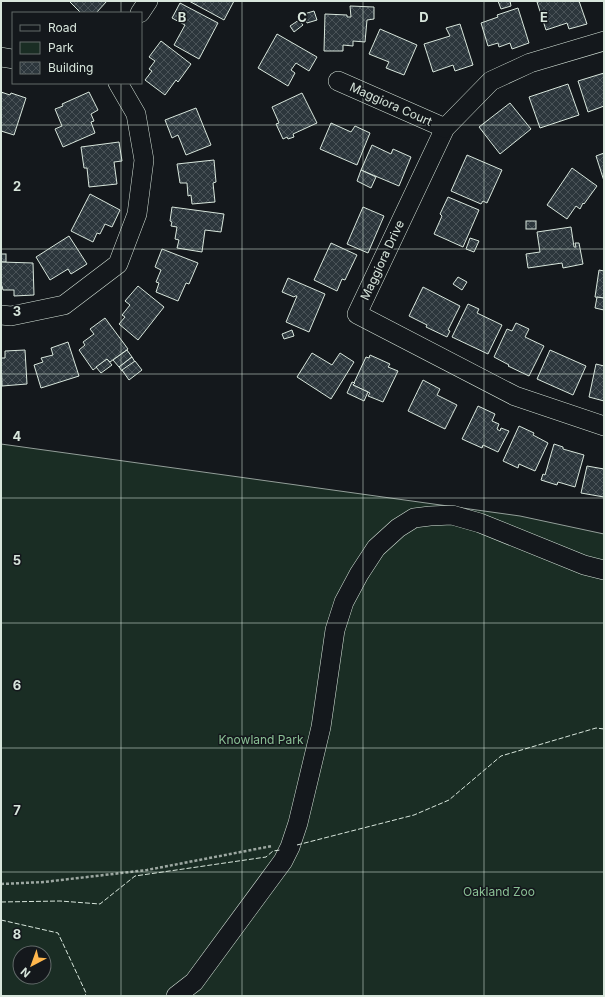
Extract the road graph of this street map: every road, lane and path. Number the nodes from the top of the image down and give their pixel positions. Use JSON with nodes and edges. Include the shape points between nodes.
{"nodes":[{"id":1,"x":148,"y":1,"type":"edge"},
{"id":2,"x":141,"y":12,"type":"edge"},
{"id":3,"x":604,"y":41,"type":"edge"},
{"id":4,"x":1,"y":57,"type":"edge"},
{"id":5,"x":12,"y":59,"type":"edge"},
{"id":6,"x":338,"y":81,"type":"dead end"},
{"id":7,"x":119,"y":84,"type":"edge"},
{"id":8,"x":445,"y":128,"type":"junction"},
{"id":9,"x":1,"y":315,"type":"edge"},
{"id":10,"x":604,"y":426,"type":"edge"},
{"id":11,"x":604,"y":570,"type":"edge"},
{"id":12,"x":292,"y":842,"type":"junction"},
{"id":13,"x":1,"y":884,"type":"edge"},
{"id":14,"x":176,"y":996,"type":"edge"}],
"edges":[{"from":1,"to":2,"type":"street"},
{"from":3,"to":8,"type":"street","name":"Maggiora Drive","via":[[530,63],[491,81]]},
{"from":4,"to":5,"type":"street"},
{"from":6,"to":8,"type":"street","name":"Maggiora Court"},
{"from":7,"to":9,"type":"street","via":[[136,114],[144,160],[137,214],[118,264],[64,305],[11,316]]},
{"from":8,"to":10,"type":"street","name":"Maggiora Drive","via":[[357,314],[516,396]]},
{"from":11,"to":12,"type":"street","via":[[584,565],[480,523],[452,516],[414,518],[398,528],[376,548],[344,602],[335,630],[321,727]]},
{"from":12,"to":13,"type":"path","via":[[147,870],[44,882]]},
{"from":12,"to":14,"type":"street","via":[[283,861],[194,982]]}]}
